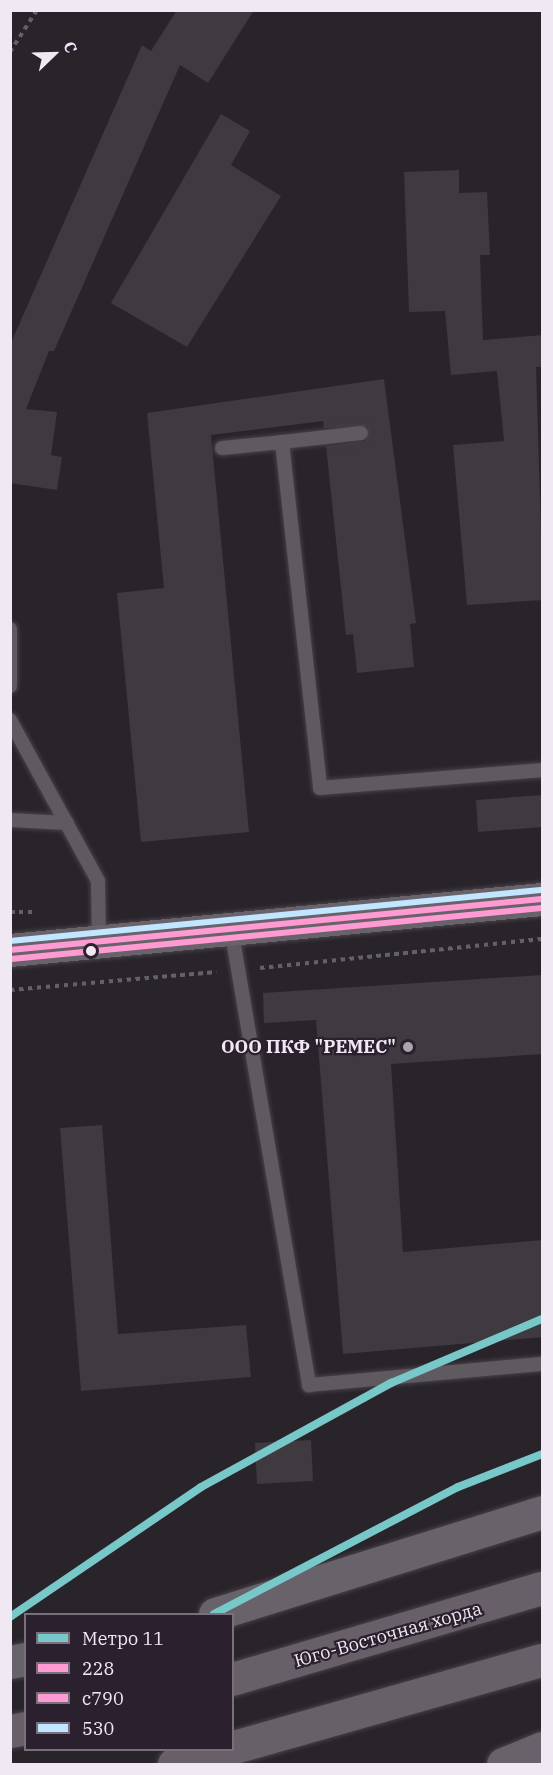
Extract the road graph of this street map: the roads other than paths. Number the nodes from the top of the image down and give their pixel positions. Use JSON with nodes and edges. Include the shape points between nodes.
{"nodes":[{"id":1,"x":361,"y":433,"type":"dead end"},
{"id":2,"x":282,"y":442,"type":"junction"},
{"id":3,"x":222,"y":448,"type":"dead end"},
{"id":4,"x":10,"y":629,"type":"edge"},
{"id":5,"x":10,"y":687,"type":"edge"},
{"id":6,"x":10,"y":720,"type":"edge"},
{"id":7,"x":543,"y":770,"type":"edge"},
{"id":8,"x":10,"y":820,"type":"edge"},
{"id":9,"x":67,"y":823,"type":"junction"},
{"id":10,"x":543,"y":899,"type":"edge"},
{"id":11,"x":231,"y":928,"type":"junction"},
{"id":12,"x":99,"y":942,"type":"junction"},
{"id":13,"x":10,"y":950,"type":"edge"},
{"id":14,"x":543,"y":1364,"type":"edge"},
{"id":15,"x":543,"y":1512,"type":"edge"},
{"id":16,"x":543,"y":1588,"type":"edge"},
{"id":17,"x":218,"y":1613,"type":"edge"},
{"id":18,"x":543,"y":1660,"type":"edge"},
{"id":19,"x":234,"y":1678,"type":"edge"},
{"id":20,"x":234,"y":1747,"type":"edge"},
{"id":21,"x":543,"y":1748,"type":"edge"},
{"id":22,"x":220,"y":1751,"type":"edge"},
{"id":23,"x":174,"y":1764,"type":"edge"},
{"id":24,"x":503,"y":1764,"type":"edge"}],
"edges":[{"from":1,"to":2,"type":"lane"},
{"from":2,"to":3,"type":"lane"},
{"from":2,"to":7,"type":"lane","via":[[320,788]]},
{"from":4,"to":5,"type":"lane"},
{"from":6,"to":9,"type":"lane"},
{"from":8,"to":9,"type":"lane"},
{"from":9,"to":12,"type":"lane","via":[[98,881]]},
{"from":10,"to":11,"type":"main road"},
{"from":11,"to":12,"type":"main road"},
{"from":11,"to":14,"type":"lane","via":[[234,970],[309,1385]]},
{"from":12,"to":13,"type":"main road"},
{"from":15,"to":17,"type":"main road"},
{"from":16,"to":19,"type":"main road","name":"Юго-Восточная хорда"},
{"from":18,"to":20,"type":"main road"},
{"from":21,"to":24,"type":"main road"},
{"from":22,"to":23,"type":"main road"}]}
